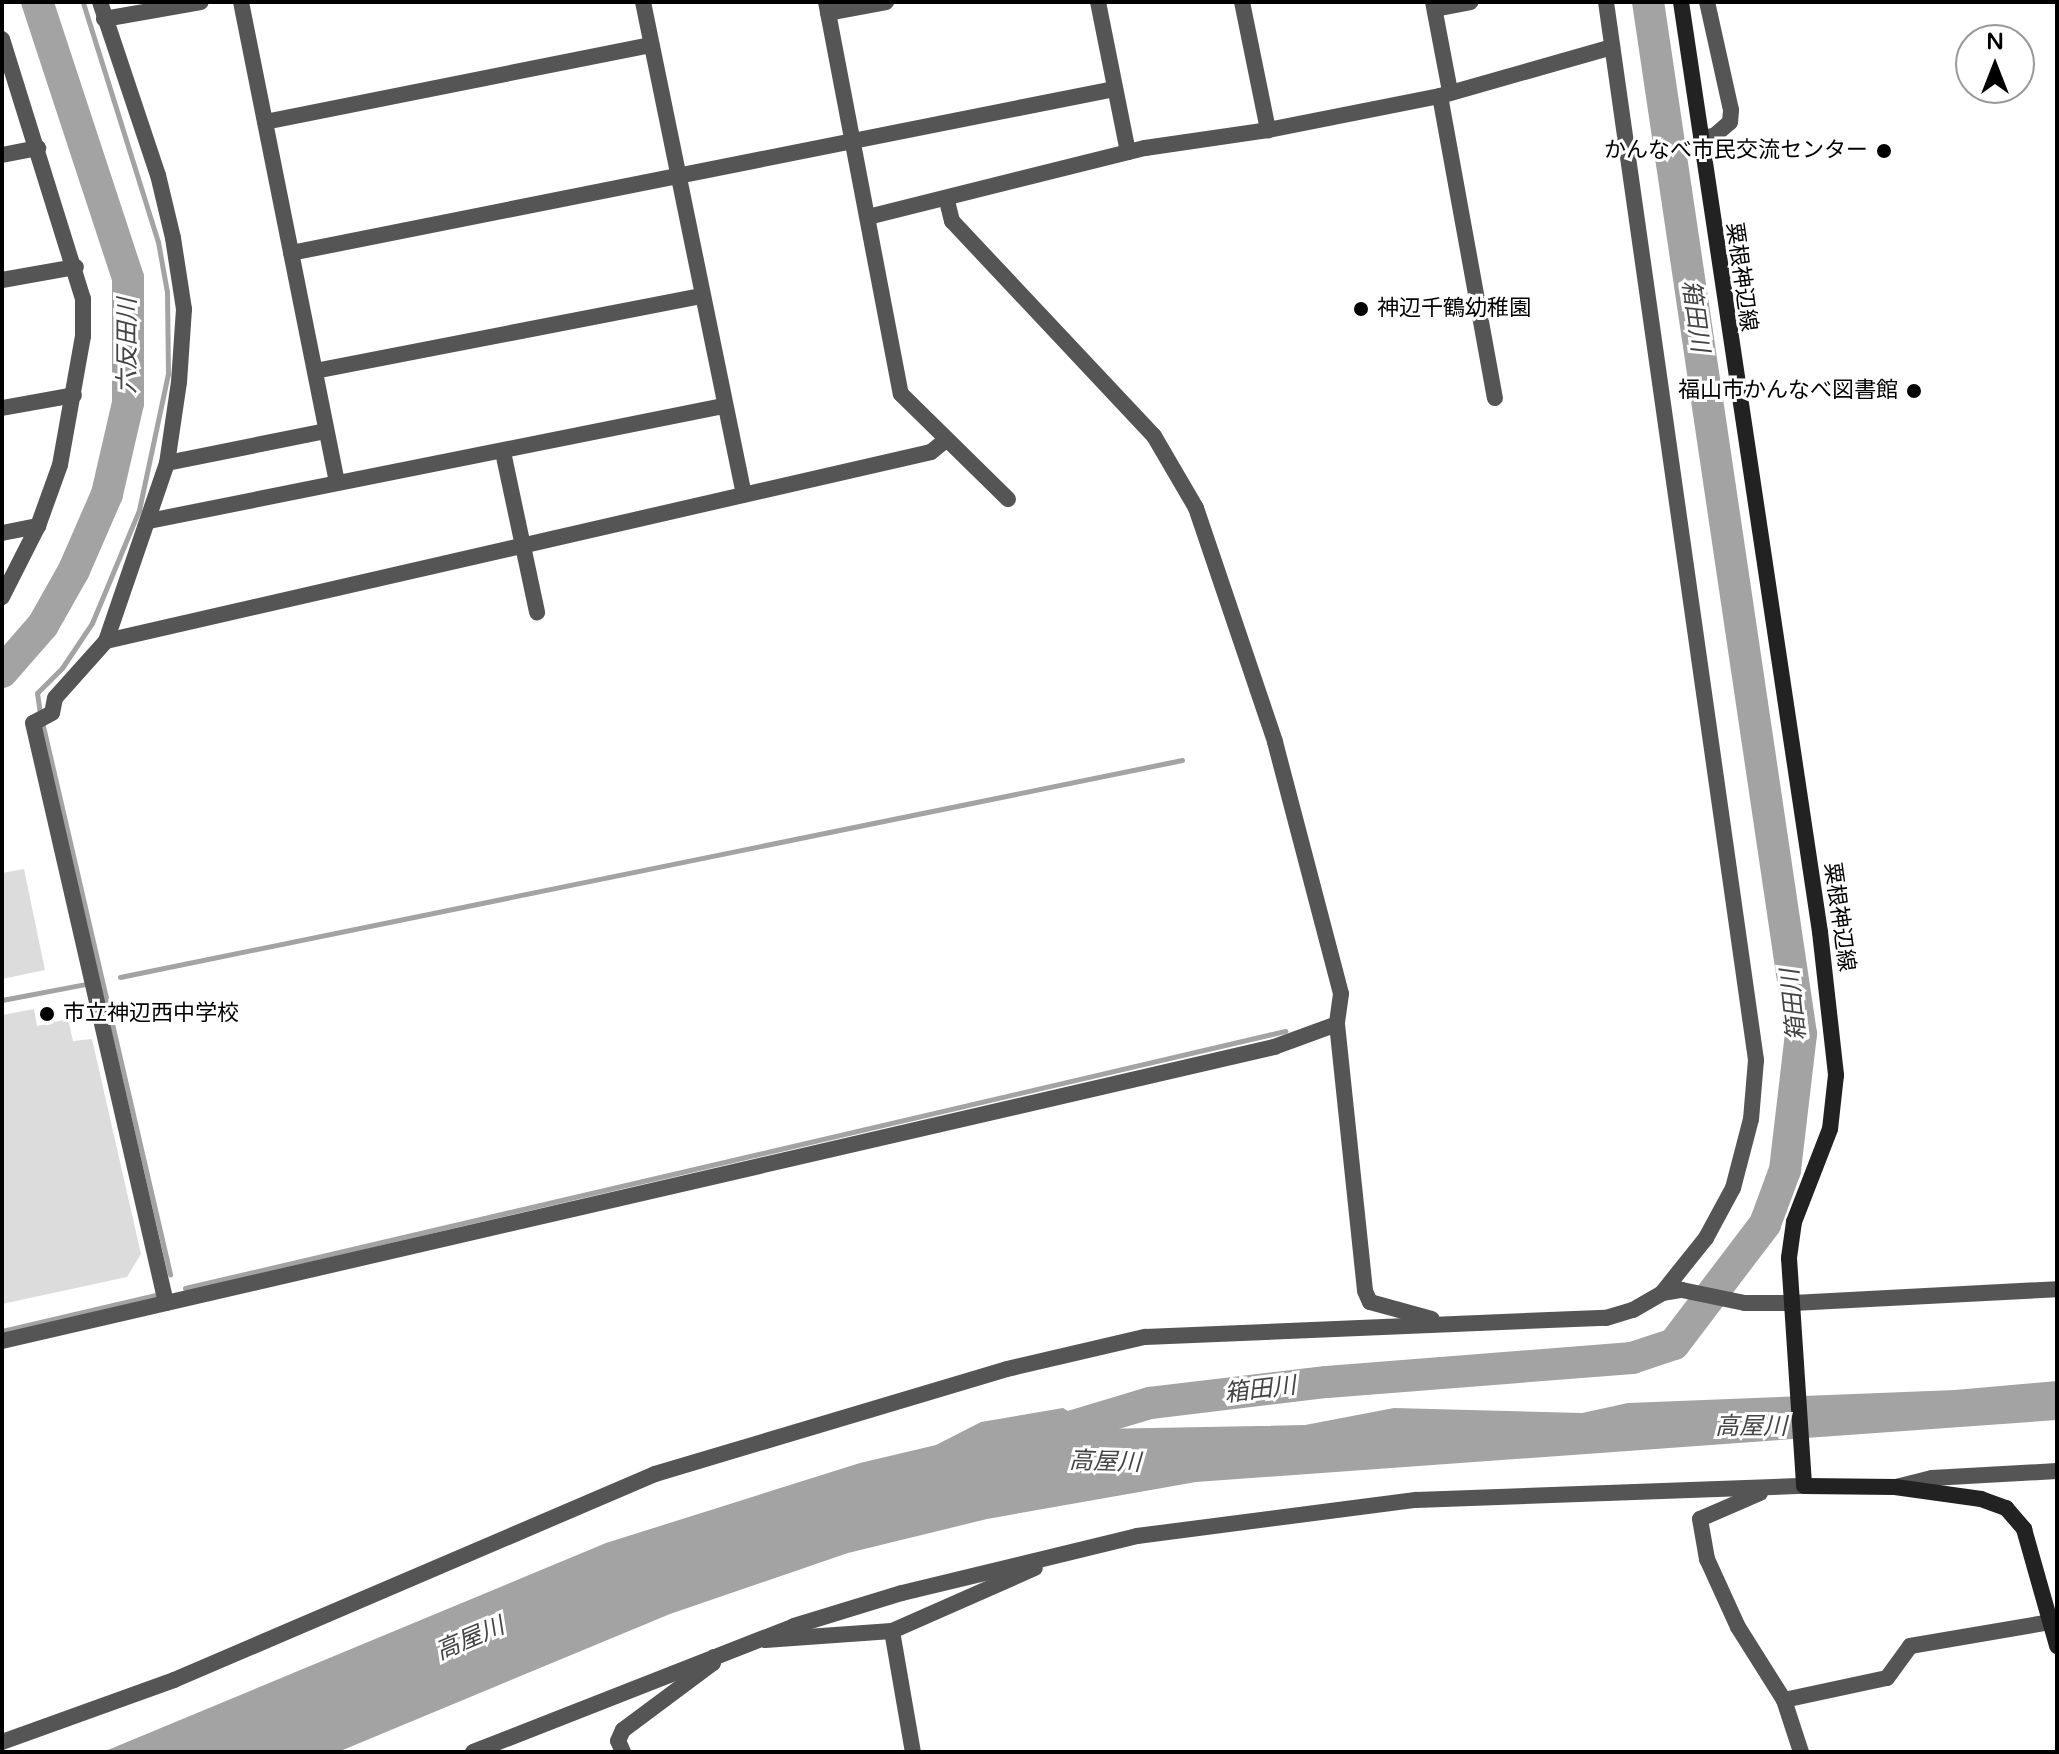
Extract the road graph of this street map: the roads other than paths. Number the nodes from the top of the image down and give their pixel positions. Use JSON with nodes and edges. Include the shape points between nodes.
{"nodes":[{"id":1,"x":100,"y":2,"type":"edge"},
{"id":2,"x":201,"y":2,"type":"edge"},
{"id":3,"x":241,"y":2,"type":"edge"},
{"id":4,"x":643,"y":2,"type":"edge"},
{"id":5,"x":886,"y":2,"type":"edge"},
{"id":6,"x":1098,"y":2,"type":"edge"},
{"id":7,"x":1242,"y":2,"type":"edge"},
{"id":8,"x":1470,"y":2,"type":"edge"},
{"id":9,"x":1606,"y":2,"type":"edge"},
{"id":10,"x":1681,"y":2,"type":"edge"},
{"id":11,"x":1707,"y":2,"type":"edge"},
{"id":12,"x":1434,"y":6,"type":"edge"},
{"id":13,"x":827,"y":8,"type":"edge"},
{"id":14,"x":104,"y":19,"type":"junction"},
{"id":15,"x":2,"y":39,"type":"edge"},
{"id":16,"x":651,"y":45,"type":"junction"},
{"id":17,"x":1612,"y":47,"type":"junction"},
{"id":18,"x":1114,"y":89,"type":"junction"},
{"id":19,"x":1445,"y":93,"type":"junction"},
{"id":20,"x":265,"y":122,"type":"junction"},
{"id":21,"x":1268,"y":130,"type":"junction"},
{"id":22,"x":1701,"y":138,"type":"junction"},
{"id":23,"x":852,"y":141,"type":"junction"},
{"id":24,"x":38,"y":148,"type":"junction"},
{"id":25,"x":1128,"y":152,"type":"junction"},
{"id":26,"x":2,"y":155,"type":"edge"},
{"id":27,"x":678,"y":176,"type":"junction"},
{"id":28,"x":947,"y":201,"type":"junction"},
{"id":29,"x":868,"y":217,"type":"junction"},
{"id":30,"x":291,"y":253,"type":"junction"},
{"id":31,"x":76,"y":267,"type":"junction"},
{"id":32,"x":2,"y":280,"type":"edge"},
{"id":33,"x":702,"y":296,"type":"junction"},
{"id":34,"x":315,"y":371,"type":"junction"},
{"id":35,"x":74,"y":395,"type":"junction"},
{"id":36,"x":1495,"y":398,"type":"dead end"},
{"id":37,"x":723,"y":406,"type":"junction"},
{"id":38,"x":2,"y":408,"type":"edge"},
{"id":39,"x":326,"y":431,"type":"junction"},
{"id":40,"x":946,"y":440,"type":"junction"},
{"id":41,"x":503,"y":452,"type":"junction"},
{"id":42,"x":167,"y":463,"type":"junction"},
{"id":43,"x":337,"y":482,"type":"junction"},
{"id":44,"x":744,"y":495,"type":"junction"},
{"id":45,"x":1008,"y":499,"type":"dead end"},
{"id":46,"x":149,"y":521,"type":"junction"},
{"id":47,"x":38,"y":526,"type":"junction"},
{"id":48,"x":2,"y":533,"type":"edge"},
{"id":49,"x":523,"y":546,"type":"junction"},
{"id":50,"x":2,"y":597,"type":"edge"},
{"id":51,"x":537,"y":612,"type":"dead end"},
{"id":52,"x":106,"y":641,"type":"junction"},
{"id":53,"x":1337,"y":1024,"type":"junction"},
{"id":54,"x":2057,"y":1289,"type":"edge"},
{"id":55,"x":1662,"y":1293,"type":"junction"},
{"id":56,"x":166,"y":1303,"type":"junction"},
{"id":57,"x":1793,"y":1310,"type":"junction"},
{"id":58,"x":1439,"y":1321,"type":"junction"},
{"id":59,"x":2,"y":1341,"type":"edge"},
{"id":60,"x":2057,"y":1471,"type":"edge"},
{"id":61,"x":1804,"y":1482,"type":"junction"},
{"id":62,"x":1895,"y":1487,"type":"junction"},
{"id":63,"x":1773,"y":1488,"type":"junction"},
{"id":64,"x":1048,"y":1557,"type":"junction"},
{"id":65,"x":2051,"y":1622,"type":"junction"},
{"id":66,"x":892,"y":1631,"type":"junction"},
{"id":67,"x":760,"y":1637,"type":"junction"},
{"id":68,"x":2057,"y":1646,"type":"edge"},
{"id":69,"x":714,"y":1654,"type":"junction"},
{"id":70,"x":1784,"y":1700,"type":"junction"},
{"id":71,"x":2,"y":1742,"type":"edge"},
{"id":72,"x":473,"y":1752,"type":"edge"},
{"id":73,"x":623,"y":1752,"type":"edge"},
{"id":74,"x":913,"y":1752,"type":"edge"},
{"id":75,"x":1801,"y":1752,"type":"edge"}],
"edges":[{"from":1,"to":14,"type":"street"},
{"from":2,"to":14,"type":"street"},
{"from":3,"to":20,"type":"street"},
{"from":4,"to":16,"type":"street"},
{"from":5,"to":13,"type":"street"},
{"from":6,"to":18,"type":"street"},
{"from":7,"to":21,"type":"street"},
{"from":8,"to":12,"type":"street"},
{"from":9,"to":17,"type":"street"},
{"from":10,"to":22,"type":"main road","name":"粟根神辺線"},
{"from":11,"to":22,"type":"street","via":[[1731,110],[1730,122],[1714,136]]},
{"from":12,"to":19,"type":"street"},
{"from":13,"to":23,"type":"street"},
{"from":14,"to":42,"type":"street","via":[[158,175],[184,309]]},
{"from":15,"to":24,"type":"street"},
{"from":16,"to":20,"type":"street"},
{"from":16,"to":27,"type":"street"},
{"from":17,"to":19,"type":"street"},
{"from":17,"to":55,"type":"street","via":[[1756,1060],[1751,1119],[1733,1188],[1706,1238]]},
{"from":18,"to":23,"type":"street"},
{"from":18,"to":25,"type":"street"},
{"from":19,"to":21,"type":"street"},
{"from":19,"to":36,"type":"street"},
{"from":20,"to":30,"type":"street"},
{"from":21,"to":25,"type":"street"},
{"from":22,"to":57,"type":"main road","name":"粟根神辺線","via":[[1820,932],[1836,1075],[1830,1129],[1794,1222]]},
{"from":23,"to":27,"type":"street"},
{"from":23,"to":29,"type":"street"},
{"from":24,"to":26,"type":"street"},
{"from":24,"to":31,"type":"street"},
{"from":25,"to":28,"type":"street"},
{"from":27,"to":30,"type":"street"},
{"from":27,"to":33,"type":"street"},
{"from":28,"to":29,"type":"street"},
{"from":28,"to":53,"type":"street","via":[[952,221],[1154,436],[1196,508],[1275,742],[1341,994]]},
{"from":29,"to":40,"type":"street","via":[[901,394]]},
{"from":30,"to":34,"type":"street"},
{"from":31,"to":32,"type":"street"},
{"from":31,"to":35,"type":"street","via":[[83,336]]},
{"from":33,"to":34,"type":"street"},
{"from":33,"to":37,"type":"street"},
{"from":34,"to":39,"type":"street"},
{"from":35,"to":38,"type":"street"},
{"from":35,"to":47,"type":"street","via":[[60,465]]},
{"from":37,"to":41,"type":"street"},
{"from":37,"to":44,"type":"street"},
{"from":39,"to":42,"type":"street"},
{"from":39,"to":43,"type":"street"},
{"from":40,"to":44,"type":"street","via":[[931,452]]},
{"from":40,"to":45,"type":"street"},
{"from":41,"to":43,"type":"street"},
{"from":41,"to":49,"type":"street"},
{"from":42,"to":46,"type":"street"},
{"from":43,"to":46,"type":"street"},
{"from":44,"to":49,"type":"street"},
{"from":46,"to":52,"type":"street"},
{"from":47,"to":48,"type":"street"},
{"from":47,"to":50,"type":"street"},
{"from":49,"to":51,"type":"street"},
{"from":49,"to":52,"type":"street"},
{"from":52,"to":56,"type":"street","via":[[55,698],[52,713],[33,723]]},
{"from":53,"to":56,"type":"street","via":[[1274,1047]]},
{"from":53,"to":58,"type":"street","via":[[1365,1291],[1370,1302]]},
{"from":54,"to":57,"type":"street"},
{"from":55,"to":57,"type":"street","via":[[1682,1290]]},
{"from":55,"to":58,"type":"street","via":[[1606,1318]]},
{"from":56,"to":59,"type":"street"},
{"from":57,"to":61,"type":"main road","name":"粟根神辺線"},
{"from":58,"to":71,"type":"street","via":[[1145,1337],[1007,1369],[655,1474],[174,1680]]},
{"from":60,"to":62,"type":"street","via":[[1932,1478]]},
{"from":61,"to":62,"type":"main road"},
{"from":61,"to":63,"type":"street"},
{"from":62,"to":65,"type":"main road","via":[[1981,1499],[2006,1508],[2024,1529]]},
{"from":63,"to":64,"type":"street","via":[[1416,1500],[1205,1524]]},
{"from":63,"to":70,"type":"street","via":[[1700,1519],[1707,1559],[1738,1627]]},
{"from":64,"to":66,"type":"street","via":[[1044,1565]]},
{"from":64,"to":67,"type":"street","via":[[902,1593]]},
{"from":65,"to":68,"type":"main road"},
{"from":65,"to":70,"type":"street","via":[[1910,1646],[1887,1678]]},
{"from":66,"to":67,"type":"street","via":[[768,1642]]},
{"from":66,"to":74,"type":"street"},
{"from":67,"to":69,"type":"street"},
{"from":69,"to":72,"type":"street"},
{"from":69,"to":73,"type":"street","via":[[713,1663],[623,1730],[618,1741]]},
{"from":70,"to":75,"type":"street"}]}
